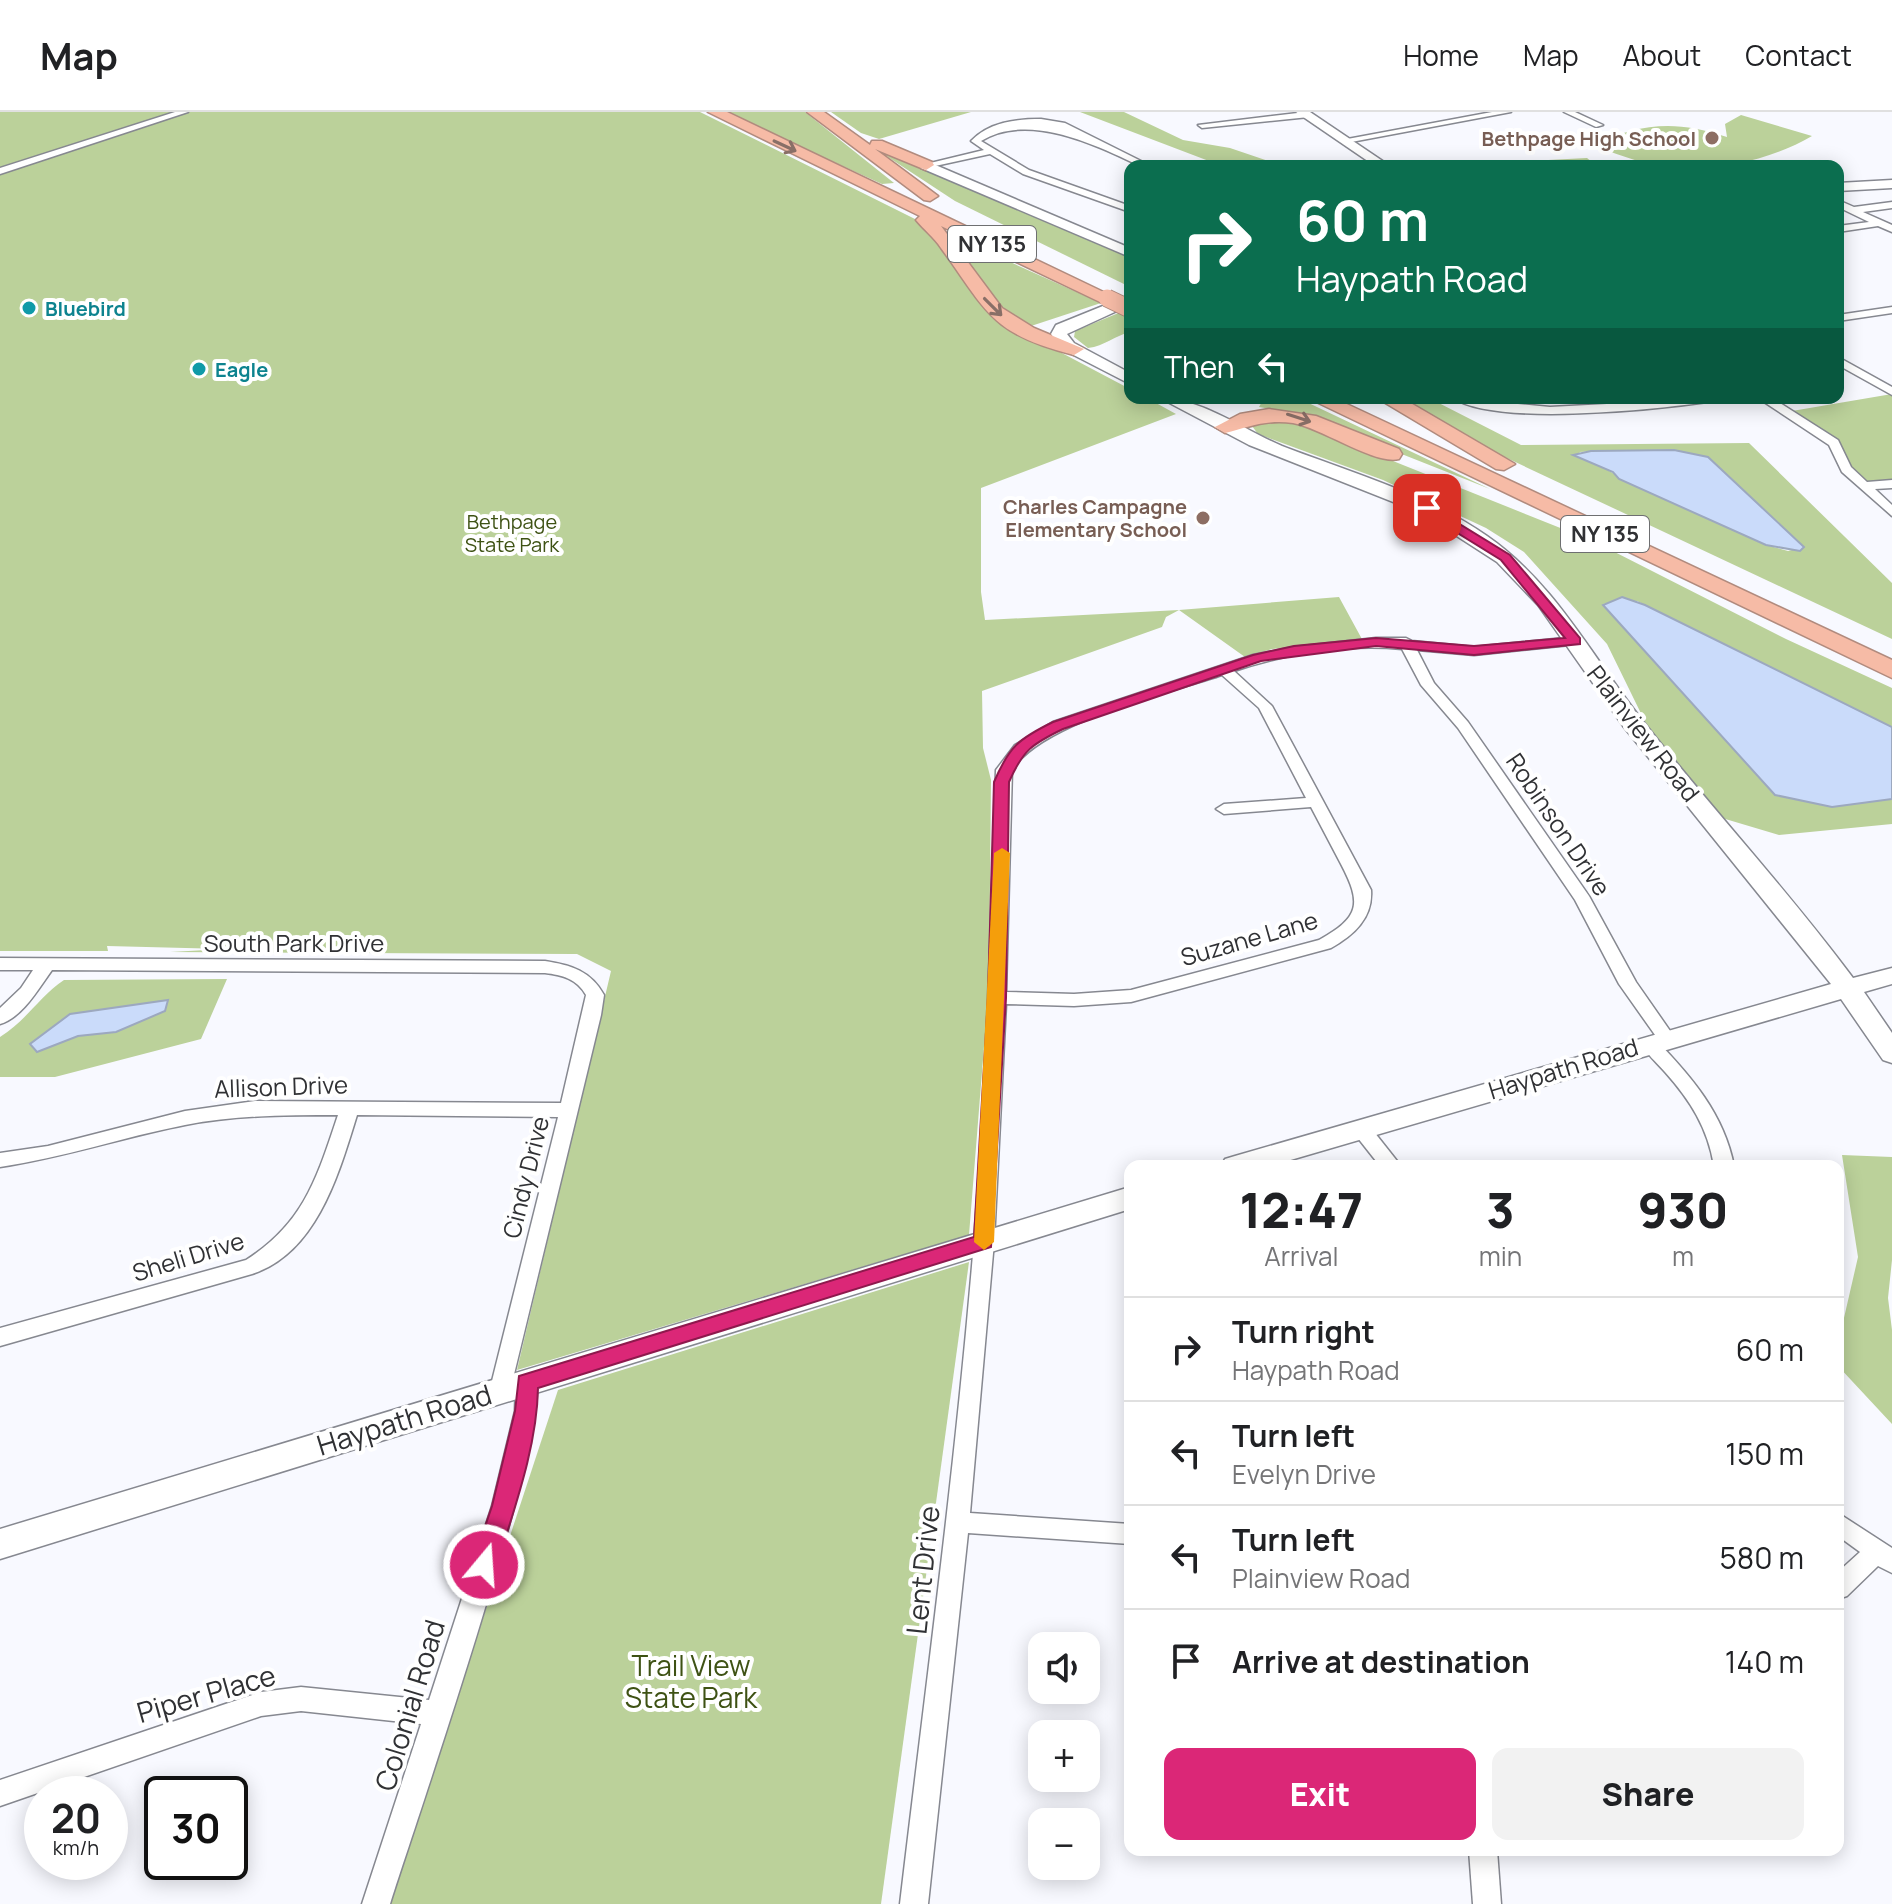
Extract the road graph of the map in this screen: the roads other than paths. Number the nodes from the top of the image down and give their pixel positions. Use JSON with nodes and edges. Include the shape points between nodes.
{"nodes":[{"id":1,"x":184,"y":112,"type":"edge"},
{"id":2,"x":715,"y":112,"type":"edge"},
{"id":3,"x":817,"y":112,"type":"edge"},
{"id":4,"x":1507,"y":112,"type":"edge"},
{"id":5,"x":1568,"y":112,"type":"edge"},
{"id":6,"x":1304,"y":113,"type":"edge"},
{"id":7,"x":1202,"y":125,"type":"dead end"},
{"id":8,"x":1599,"y":125,"type":"dead end"},
{"id":9,"x":1346,"y":140,"type":"junction"},
{"id":10,"x":988,"y":152,"type":"junction"},
{"id":11,"x":1134,"y":160,"type":"edge"},
{"id":12,"x":1373,"y":160,"type":"edge"},
{"id":13,"x":926,"y":165,"type":"junction"},
{"id":14,"x":0,"y":171,"type":"edge"},
{"id":15,"x":1892,"y":184,"type":"edge"},
{"id":16,"x":1844,"y":187,"type":"edge"},
{"id":17,"x":878,"y":190,"type":"junction"},
{"id":18,"x":1892,"y":205,"type":"edge"},
{"id":19,"x":1844,"y":206,"type":"edge"},
{"id":20,"x":1124,"y":207,"type":"edge"},
{"id":21,"x":1853,"y":210,"type":"junction"},
{"id":22,"x":1879,"y":223,"type":"junction"},
{"id":23,"x":1844,"y":228,"type":"edge"},
{"id":24,"x":1892,"y":229,"type":"edge"},
{"id":25,"x":1124,"y":250,"type":"edge"},
{"id":26,"x":1124,"y":299,"type":"edge"},
{"id":27,"x":1889,"y":313,"type":"edge"},
{"id":28,"x":1844,"y":317,"type":"edge"},
{"id":29,"x":1023,"y":329,"type":"junction"},
{"id":30,"x":1059,"y":331,"type":"junction"},
{"id":31,"x":1074,"y":349,"type":"junction"},
{"id":32,"x":1844,"y":364,"type":"edge"},
{"id":33,"x":1124,"y":376,"type":"edge"},
{"id":34,"x":1892,"y":392,"type":"edge"},
{"id":35,"x":1180,"y":404,"type":"edge"},
{"id":36,"x":1331,"y":404,"type":"edge"},
{"id":37,"x":1363,"y":404,"type":"edge"},
{"id":38,"x":1398,"y":404,"type":"edge"},
{"id":39,"x":1486,"y":404,"type":"edge"},
{"id":40,"x":1665,"y":404,"type":"edge"},
{"id":41,"x":1773,"y":404,"type":"edge"},
{"id":42,"x":1225,"y":427,"type":"junction"},
{"id":43,"x":1892,"y":484,"type":"edge"},
{"id":44,"x":1865,"y":486,"type":"junction"},
{"id":45,"x":1566,"y":498,"type":"junction"},
{"id":46,"x":1892,"y":512,"type":"edge"},
{"id":47,"x":1704,"y":580,"type":"junction"},
{"id":48,"x":1575,"y":641,"type":"junction"},
{"id":49,"x":1406,"y":642,"type":"junction"},
{"id":50,"x":1892,"y":651,"type":"edge"},
{"id":51,"x":1224,"y":669,"type":"junction"},
{"id":52,"x":1892,"y":670,"type":"edge"},
{"id":53,"x":1317,"y":802,"type":"junction"},
{"id":54,"x":1224,"y":809,"type":"dead end"},
{"id":55,"x":0,"y":964,"type":"edge"},
{"id":56,"x":46,"y":965,"type":"junction"},
{"id":57,"x":1892,"y":976,"type":"edge"},
{"id":58,"x":586,"y":980,"type":"joint"},
{"id":59,"x":1847,"y":989,"type":"junction"},
{"id":60,"x":997,"y":998,"type":"junction"},
{"id":61,"x":0,"y":1018,"type":"edge"},
{"id":62,"x":1658,"y":1040,"type":"junction"},
{"id":63,"x":1892,"y":1054,"type":"edge"},
{"id":64,"x":350,"y":1109,"type":"junction"},
{"id":65,"x":569,"y":1110,"type":"junction"},
{"id":66,"x":1360,"y":1128,"type":"junction"},
{"id":67,"x":0,"y":1160,"type":"edge"},
{"id":68,"x":1255,"y":1160,"type":"edge"},
{"id":69,"x":1386,"y":1160,"type":"edge"},
{"id":70,"x":1722,"y":1160,"type":"edge"},
{"id":71,"x":1124,"y":1200,"type":"edge"},
{"id":72,"x":984,"y":1242,"type":"junction"},
{"id":73,"x":0,"y":1337,"type":"edge"},
{"id":74,"x":514,"y":1386,"type":"junction"},
{"id":75,"x":957,"y":1522,"type":"junction"},
{"id":76,"x":1844,"y":1527,"type":"edge"},
{"id":77,"x":1124,"y":1534,"type":"edge"},
{"id":78,"x":0,"y":1544,"type":"edge"},
{"id":79,"x":1884,"y":1557,"type":"edge"},
{"id":80,"x":1844,"y":1584,"type":"edge"},
{"id":81,"x":437,"y":1713,"type":"junction"},
{"id":82,"x":0,"y":1793,"type":"edge"},
{"id":83,"x":1483,"y":1856,"type":"edge"},
{"id":84,"x":376,"y":1904,"type":"edge"},
{"id":85,"x":914,"y":1904,"type":"edge"},
{"id":86,"x":1487,"y":1904,"type":"edge"}],
"edges":[{"from":1,"to":14,"type":"street"},
{"from":2,"to":17,"type":"highway","number":"NY 135","one_way":true},
{"from":3,"to":13,"type":"highway"},
{"from":3,"to":26,"type":"highway","number":"NY 135","via":[[944,204]]},
{"from":4,"to":9,"type":"street"},
{"from":5,"to":8,"type":"street"},
{"from":6,"to":7,"type":"street"},
{"from":6,"to":9,"type":"main road"},
{"from":9,"to":12,"type":"main road"},
{"from":10,"to":11,"type":"street","via":[[975,141],[1030,121],[1054,123]]},
{"from":10,"to":13,"type":"street"},
{"from":10,"to":20,"type":"street","via":[[1052,183]]},
{"from":13,"to":25,"type":"main road"},
{"from":15,"to":16,"type":"main road"},
{"from":17,"to":26,"type":"highway","number":"NY 135"},
{"from":17,"to":29,"type":"highway","one_way":true,"via":[[940,232],[988,304]]},
{"from":18,"to":21,"type":"street"},
{"from":19,"to":21,"type":"street"},
{"from":21,"to":22,"type":"street"},
{"from":22,"to":23,"type":"street"},
{"from":22,"to":24,"type":"street"},
{"from":26,"to":30,"type":"main road"},
{"from":27,"to":28,"type":"street"},
{"from":29,"to":30,"type":"highway"},
{"from":29,"to":31,"type":"highway"},
{"from":30,"to":31,"type":"main road","via":[[1061,340]]},
{"from":31,"to":33,"type":"main road"},
{"from":32,"to":34,"type":"street"},
{"from":35,"to":42,"type":"main road","name":"Plainview Road"},
{"from":36,"to":47,"type":"highway","number":"NY 135"},
{"from":37,"to":45,"type":"highway","number":"NY 135"},
{"from":38,"to":45,"type":"highway"},
{"from":39,"to":40,"type":"street"},
{"from":41,"to":44,"type":"street","via":[[1834,443],[1846,469]]},
{"from":42,"to":47,"type":"highway","one_way":true,"via":[[1264,413],[1304,419]]},
{"from":42,"to":48,"type":"main road","name":"Plainview Road","via":[[1444,516],[1506,558]]},
{"from":43,"to":44,"type":"street"},
{"from":44,"to":46,"type":"street"},
{"from":45,"to":50,"type":"highway","number":"NY 135"},
{"from":47,"to":52,"type":"highway","number":"NY 135"},
{"from":48,"to":49,"type":"street","name":"Lent Drive","via":[[1474,651]]},
{"from":48,"to":59,"type":"main road","name":"Plainview Road","via":[[1631,722]]},
{"from":49,"to":51,"type":"street","name":"Lent Drive","via":[[1294,651]]},
{"from":49,"to":62,"type":"street","name":"Robinson Drive","via":[[1428,685],[1463,725],[1583,900]]},
{"from":51,"to":53,"type":"street","name":"Suzane Lane","via":[[1265,706]]},
{"from":51,"to":60,"type":"street","name":"Lent Drive","via":[[1058,725],[1013,753],[1001,782]]},
{"from":53,"to":54,"type":"street"},
{"from":53,"to":60,"type":"street","name":"Suzane Lane","via":[[1363,890],[1361,913],[1338,937],[1131,996]]},
{"from":55,"to":56,"type":"street","name":"South Park Drive"},
{"from":56,"to":58,"type":"street","name":"South Park Drive","via":[[545,967]]},
{"from":56,"to":61,"type":"street"},
{"from":57,"to":59,"type":"main road","name":"Haypath Road"},
{"from":58,"to":65,"type":"street","name":"Cindy Drive","via":[[595,995]]},
{"from":59,"to":62,"type":"main road","name":"Haypath Road"},
{"from":59,"to":63,"type":"main road","name":"Plainview Road"},
{"from":60,"to":72,"type":"street","name":"Lent Drive"},
{"from":62,"to":66,"type":"main road","name":"Haypath Road"},
{"from":62,"to":70,"type":"street","name":"Robinson Drive","via":[[1710,1119]]},
{"from":64,"to":65,"type":"street","name":"Allison Drive"},
{"from":64,"to":67,"type":"street","name":"Allison Drive","via":[[222,1111]]},
{"from":64,"to":73,"type":"street","name":"Sheli Drive","via":[[305,1224],[271,1256],[252,1266]]},
{"from":65,"to":74,"type":"street","name":"Cindy Drive"},
{"from":66,"to":68,"type":"main road","name":"Haypath Road"},
{"from":66,"to":69,"type":"street"},
{"from":71,"to":72,"type":"main road","name":"Haypath Road"},
{"from":72,"to":74,"type":"main road","name":"Haypath Road"},
{"from":72,"to":75,"type":"street","name":"Lent Drive"},
{"from":74,"to":78,"type":"main road","name":"Haypath Road"},
{"from":74,"to":81,"type":"street","name":"Colonial Road","via":[[526,1411],[504,1506]]},
{"from":75,"to":77,"type":"street"},
{"from":75,"to":85,"type":"street","name":"Lent Drive"},
{"from":76,"to":79,"type":"street"},
{"from":79,"to":80,"type":"street"},
{"from":81,"to":82,"type":"street","name":"Piper Place","via":[[301,1699],[261,1704]]},
{"from":81,"to":84,"type":"street","name":"Colonial Road"},
{"from":83,"to":86,"type":"street"}]}
